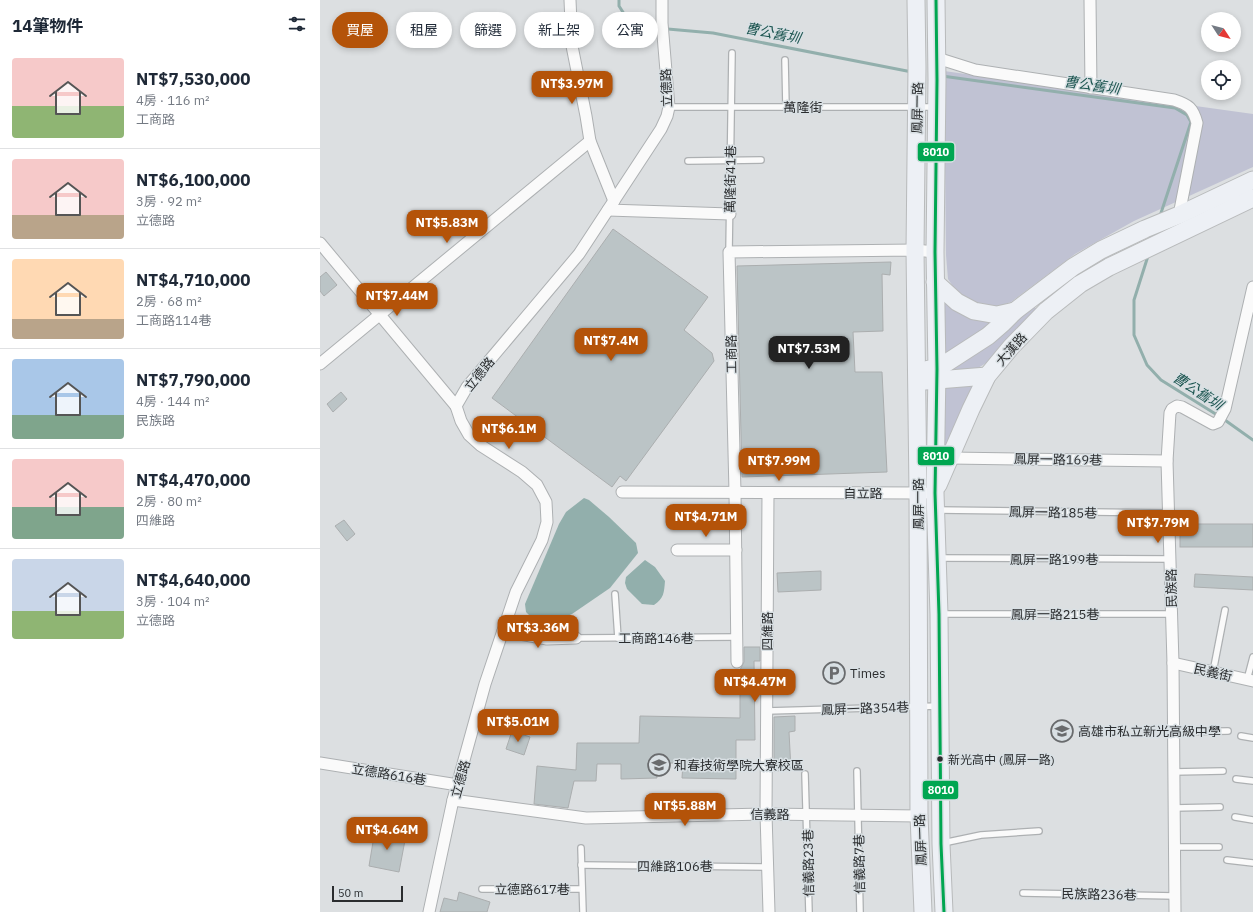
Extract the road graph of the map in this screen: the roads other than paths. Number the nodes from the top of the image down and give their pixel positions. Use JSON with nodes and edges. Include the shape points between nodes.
{"nodes":[{"id":1,"x":570,"y":0,"type":"edge"},
{"id":2,"x":662,"y":0,"type":"edge"},
{"id":3,"x":916,"y":0,"type":"edge"},
{"id":4,"x":936,"y":0,"type":"edge"},
{"id":5,"x":1090,"y":0,"type":"edge"},
{"id":6,"x":732,"y":53,"type":"dead end"},
{"id":7,"x":785,"y":60,"type":"dead end"},
{"id":8,"x":937,"y":60,"type":"junction"},
{"id":9,"x":1091,"y":88,"type":"junction"},
{"id":10,"x":669,"y":107,"type":"junction"},
{"id":11,"x":732,"y":107,"type":"junction"},
{"id":12,"x":786,"y":107,"type":"junction"},
{"id":13,"x":917,"y":107,"type":"junction"},
{"id":14,"x":936,"y":107,"type":"junction"},
{"id":15,"x":590,"y":141,"type":"junction"},
{"id":16,"x":731,"y":160,"type":"junction"},
{"id":17,"x":761,"y":160,"type":"dead end"},
{"id":18,"x":688,"y":161,"type":"dead end"},
{"id":19,"x":1253,"y":180,"type":"edge"},
{"id":20,"x":1253,"y":198,"type":"edge"},
{"id":21,"x":611,"y":206,"type":"junction"},
{"id":22,"x":730,"y":214,"type":"junction"},
{"id":23,"x":1179,"y":214,"type":"junction"},
{"id":24,"x":320,"y":243,"type":"edge"},
{"id":25,"x":915,"y":250,"type":"junction"},
{"id":26,"x":729,"y":252,"type":"junction"},
{"id":27,"x":935,"y":252,"type":"junction"},
{"id":28,"x":935,"y":282,"type":"junction"},
{"id":29,"x":1253,"y":287,"type":"edge"},
{"id":30,"x":1015,"y":311,"type":"junction"},
{"id":31,"x":380,"y":314,"type":"junction"},
{"id":32,"x":320,"y":364,"type":"edge"},
{"id":33,"x":936,"y":375,"type":"junction"},
{"id":34,"x":917,"y":376,"type":"junction"},
{"id":35,"x":987,"y":376,"type":"junction"},
{"id":36,"x":456,"y":406,"type":"junction"},
{"id":37,"x":950,"y":458,"type":"junction"},
{"id":38,"x":1167,"y":460,"type":"junction"},
{"id":39,"x":622,"y":492,"type":"dead end"},
{"id":40,"x":735,"y":492,"type":"junction"},
{"id":41,"x":768,"y":493,"type":"junction"},
{"id":42,"x":918,"y":493,"type":"junction"},
{"id":43,"x":935,"y":493,"type":"junction"},
{"id":44,"x":936,"y":510,"type":"junction"},
{"id":45,"x":1170,"y":513,"type":"junction"},
{"id":46,"x":677,"y":550,"type":"dead end"},
{"id":47,"x":736,"y":550,"type":"junction"},
{"id":48,"x":937,"y":558,"type":"junction"},
{"id":49,"x":1170,"y":559,"type":"junction"},
{"id":50,"x":615,"y":594,"type":"dead end"},
{"id":51,"x":1225,"y":610,"type":"dead end"},
{"id":52,"x":939,"y":614,"type":"junction"},
{"id":53,"x":1171,"y":614,"type":"junction"},
{"id":54,"x":503,"y":631,"type":"junction"},
{"id":55,"x":576,"y":638,"type":"joint"},
{"id":56,"x":618,"y":638,"type":"junction"},
{"id":57,"x":737,"y":638,"type":"junction"},
{"id":58,"x":1253,"y":657,"type":"edge"},
{"id":59,"x":737,"y":662,"type":"dead end"},
{"id":60,"x":1173,"y":663,"type":"junction"},
{"id":61,"x":1213,"y":672,"type":"junction"},
{"id":62,"x":1250,"y":681,"type":"edge"},
{"id":63,"x":919,"y":706,"type":"junction"},
{"id":64,"x":939,"y":706,"type":"junction"},
{"id":65,"x":767,"y":711,"type":"junction"},
{"id":66,"x":1228,"y":731,"type":"dead end"},
{"id":67,"x":1174,"y":732,"type":"junction"},
{"id":68,"x":1241,"y":736,"type":"dead end"},
{"id":69,"x":1253,"y":738,"type":"edge"},
{"id":70,"x":320,"y":763,"type":"edge"},
{"id":71,"x":857,"y":771,"type":"dead end"},
{"id":72,"x":1223,"y":771,"type":"dead end"},
{"id":73,"x":1173,"y":772,"type":"junction"},
{"id":74,"x":805,"y":774,"type":"dead end"},
{"id":75,"x":1236,"y":779,"type":"dead end"},
{"id":76,"x":1253,"y":781,"type":"edge"},
{"id":77,"x":458,"y":785,"type":"junction"},
{"id":78,"x":454,"y":800,"type":"junction"},
{"id":79,"x":1220,"y":807,"type":"dead end"},
{"id":80,"x":1174,"y":808,"type":"junction"},
{"id":81,"x":766,"y":814,"type":"junction"},
{"id":82,"x":807,"y":815,"type":"junction"},
{"id":83,"x":858,"y":815,"type":"junction"},
{"id":84,"x":919,"y":816,"type":"junction"},
{"id":85,"x":1235,"y":817,"type":"dead end"},
{"id":86,"x":1253,"y":820,"type":"edge"},
{"id":87,"x":1039,"y":831,"type":"dead end"},
{"id":88,"x":941,"y":844,"type":"junction"},
{"id":89,"x":1174,"y":847,"type":"junction"},
{"id":90,"x":1220,"y":847,"type":"dead end"},
{"id":91,"x":581,"y":848,"type":"dead end"},
{"id":92,"x":1227,"y":860,"type":"dead end"},
{"id":93,"x":1253,"y":863,"type":"edge"},
{"id":94,"x":581,"y":865,"type":"junction"},
{"id":95,"x":768,"y":867,"type":"junction"},
{"id":96,"x":482,"y":889,"type":"dead end"},
{"id":97,"x":582,"y":889,"type":"junction"},
{"id":98,"x":1023,"y":893,"type":"dead end"},
{"id":99,"x":1175,"y":896,"type":"junction"},
{"id":100,"x":429,"y":912,"type":"edge"},
{"id":101,"x":583,"y":912,"type":"edge"},
{"id":102,"x":769,"y":912,"type":"edge"},
{"id":103,"x":809,"y":912,"type":"edge"},
{"id":104,"x":860,"y":912,"type":"edge"},
{"id":105,"x":923,"y":912,"type":"edge"},
{"id":106,"x":944,"y":912,"type":"edge"},
{"id":107,"x":1175,"y":912,"type":"edge"}],
"edges":[{"from":1,"to":15,"type":"street","via":[[572,46]]},
{"from":2,"to":10,"type":"street","name":"立德路"},
{"from":3,"to":13,"type":"main road","name":"鳳屏一路"},
{"from":4,"to":8,"type":"main road","name":"鳳屏一路"},
{"from":5,"to":9,"type":"street"},
{"from":6,"to":11,"type":"lane","name":"萬隆街41巷"},
{"from":7,"to":12,"type":"lane"},
{"from":8,"to":9,"type":"street","via":[[975,70]]},
{"from":8,"to":14,"type":"main road","name":"鳳屏一路"},
{"from":9,"to":23,"type":"street","via":[[1174,100],[1191,108],[1197,123]]},
{"from":10,"to":11,"type":"lane","name":"萬隆街"},
{"from":10,"to":21,"type":"street","name":"立德路","via":[[661,129]]},
{"from":11,"to":12,"type":"lane","name":"萬隆街"},
{"from":11,"to":16,"type":"lane","name":"萬隆街41巷"},
{"from":12,"to":13,"type":"lane","name":"萬隆街"},
{"from":13,"to":14,"type":"lane","name":"萬隆街"},
{"from":13,"to":25,"type":"main road","name":"鳳屏一路"},
{"from":14,"to":27,"type":"main road","name":"鳳屏一路"},
{"from":15,"to":21,"type":"street"},
{"from":15,"to":31,"type":"street"},
{"from":16,"to":17,"type":"lane"},
{"from":16,"to":18,"type":"lane"},
{"from":16,"to":22,"type":"lane","name":"萬隆街41巷"},
{"from":19,"to":23,"type":"main road"},
{"from":20,"to":35,"type":"main road","name":"大漢路","via":[[1109,267],[1074,289],[1041,316]]},
{"from":21,"to":22,"type":"street"},
{"from":21,"to":36,"type":"street","name":"立德路","via":[[579,254],[467,387]]},
{"from":22,"to":26,"type":"lane","name":"萬隆街41巷"},
{"from":23,"to":30,"type":"main road","name":"大漢路","via":[[1101,250],[1073,267]]},
{"from":24,"to":31,"type":"street"},
{"from":25,"to":26,"type":"street"},
{"from":25,"to":27,"type":"street"},
{"from":25,"to":34,"type":"main road","name":"鳳屏一路"},
{"from":26,"to":40,"type":"street","name":"工商路"},
{"from":27,"to":28,"type":"main road","name":"鳳屏一路"},
{"from":28,"to":30,"type":"main road","via":[[957,302],[974,311],[997,315]]},
{"from":28,"to":33,"type":"main road","name":"鳳屏一路"},
{"from":29,"to":38,"type":"street","name":"民族路","via":[[1223,413],[1218,422],[1213,424],[1182,407],[1176,406],[1172,409]]},
{"from":30,"to":33,"type":"main road","name":"大漢路","via":[[988,336]]},
{"from":31,"to":32,"type":"street"},
{"from":31,"to":36,"type":"street"},
{"from":33,"to":34,"type":"main road"},
{"from":33,"to":35,"type":"main road"},
{"from":33,"to":43,"type":"main road","name":"鳳屏一路"},
{"from":34,"to":42,"type":"main road","name":"鳳屏一路"},
{"from":35,"to":37,"type":"main road","name":"大漢路"},
{"from":36,"to":54,"type":"street","name":"立德路","via":[[469,435],[537,485],[546,502],[547,522],[542,540],[516,592]]},
{"from":37,"to":38,"type":"street","name":"鳳屏一路169巷"},
{"from":37,"to":43,"type":"main road","name":"大漢路"},
{"from":38,"to":45,"type":"street","name":"民族路"},
{"from":39,"to":40,"type":"street","name":"自立路"},
{"from":40,"to":41,"type":"street","name":"自立路"},
{"from":40,"to":47,"type":"street","name":"工商路"},
{"from":41,"to":42,"type":"street","name":"自立路"},
{"from":41,"to":65,"type":"street","name":"四維路"},
{"from":42,"to":43,"type":"street","name":"自立路"},
{"from":42,"to":63,"type":"main road","name":"鳳屏一路"},
{"from":43,"to":44,"type":"main road","name":"鳳屏一路"},
{"from":44,"to":45,"type":"lane","name":"鳳屏一路185巷"},
{"from":44,"to":48,"type":"main road","name":"鳳屏一路"},
{"from":45,"to":49,"type":"street","name":"民族路"},
{"from":46,"to":47,"type":"street"},
{"from":47,"to":57,"type":"street","name":"工商路"},
{"from":48,"to":49,"type":"lane","name":"鳳屏一路199巷"},
{"from":48,"to":52,"type":"main road","name":"鳳屏一路"},
{"from":49,"to":53,"type":"street","name":"民族路"},
{"from":50,"to":56,"type":"lane"},
{"from":51,"to":61,"type":"lane"},
{"from":52,"to":53,"type":"lane","name":"鳳屏一路215巷"},
{"from":52,"to":64,"type":"main road","name":"鳳屏一路"},
{"from":53,"to":60,"type":"street","name":"民族路"},
{"from":54,"to":55,"type":"street","via":[[548,639]]},
{"from":54,"to":77,"type":"street","name":"立德路","via":[[485,684]]},
{"from":55,"to":56,"type":"lane","name":"工商路146巷"},
{"from":56,"to":57,"type":"lane","name":"工商路146巷"},
{"from":57,"to":59,"type":"street","name":"工商路"},
{"from":58,"to":62,"type":"lane"},
{"from":60,"to":61,"type":"street","name":"民義街"},
{"from":60,"to":67,"type":"street","name":"民族路"},
{"from":61,"to":62,"type":"street","name":"民義街"},
{"from":63,"to":64,"type":"lane","name":"鳳屏一路354巷"},
{"from":63,"to":65,"type":"lane","name":"鳳屏一路354巷"},
{"from":63,"to":84,"type":"main road","name":"鳳屏一路"},
{"from":64,"to":88,"type":"main road","name":"鳳屏一路"},
{"from":65,"to":81,"type":"street","name":"四維路"},
{"from":66,"to":67,"type":"lane"},
{"from":67,"to":73,"type":"street","name":"民族路"},
{"from":68,"to":69,"type":"lane"},
{"from":70,"to":77,"type":"street","name":"立德路616巷"},
{"from":71,"to":83,"type":"lane","name":"信義路7巷"},
{"from":72,"to":73,"type":"lane"},
{"from":73,"to":80,"type":"street","name":"民族路"},
{"from":74,"to":82,"type":"lane","name":"信義路23巷"},
{"from":75,"to":76,"type":"lane"},
{"from":77,"to":78,"type":"street","name":"立德路"},
{"from":78,"to":81,"type":"street","name":"信義路","via":[[586,818]]},
{"from":78,"to":100,"type":"street","name":"立德路"},
{"from":79,"to":80,"type":"lane"},
{"from":80,"to":89,"type":"street","name":"民族路"},
{"from":81,"to":82,"type":"street","name":"信義路"},
{"from":81,"to":95,"type":"street","name":"四維路"},
{"from":82,"to":83,"type":"street","name":"信義路"},
{"from":82,"to":103,"type":"lane","name":"信義路23巷"},
{"from":83,"to":84,"type":"street","name":"信義路"},
{"from":83,"to":104,"type":"lane","name":"信義路7巷"},
{"from":84,"to":105,"type":"main road","name":"鳳屏一路"},
{"from":85,"to":86,"type":"lane"},
{"from":87,"to":88,"type":"lane","via":[[981,835]]},
{"from":88,"to":106,"type":"main road","name":"鳳屏一路"},
{"from":89,"to":90,"type":"lane"},
{"from":89,"to":99,"type":"street","name":"民族路"},
{"from":91,"to":94,"type":"lane"},
{"from":92,"to":93,"type":"lane"},
{"from":94,"to":95,"type":"lane","name":"四維路106巷"},
{"from":94,"to":97,"type":"lane"},
{"from":95,"to":102,"type":"street","name":"四維路"},
{"from":96,"to":97,"type":"lane","name":"立德路617巷"},
{"from":97,"to":101,"type":"lane"},
{"from":98,"to":99,"type":"lane","name":"民族路236巷"},
{"from":99,"to":107,"type":"street","name":"民族路"}]}
